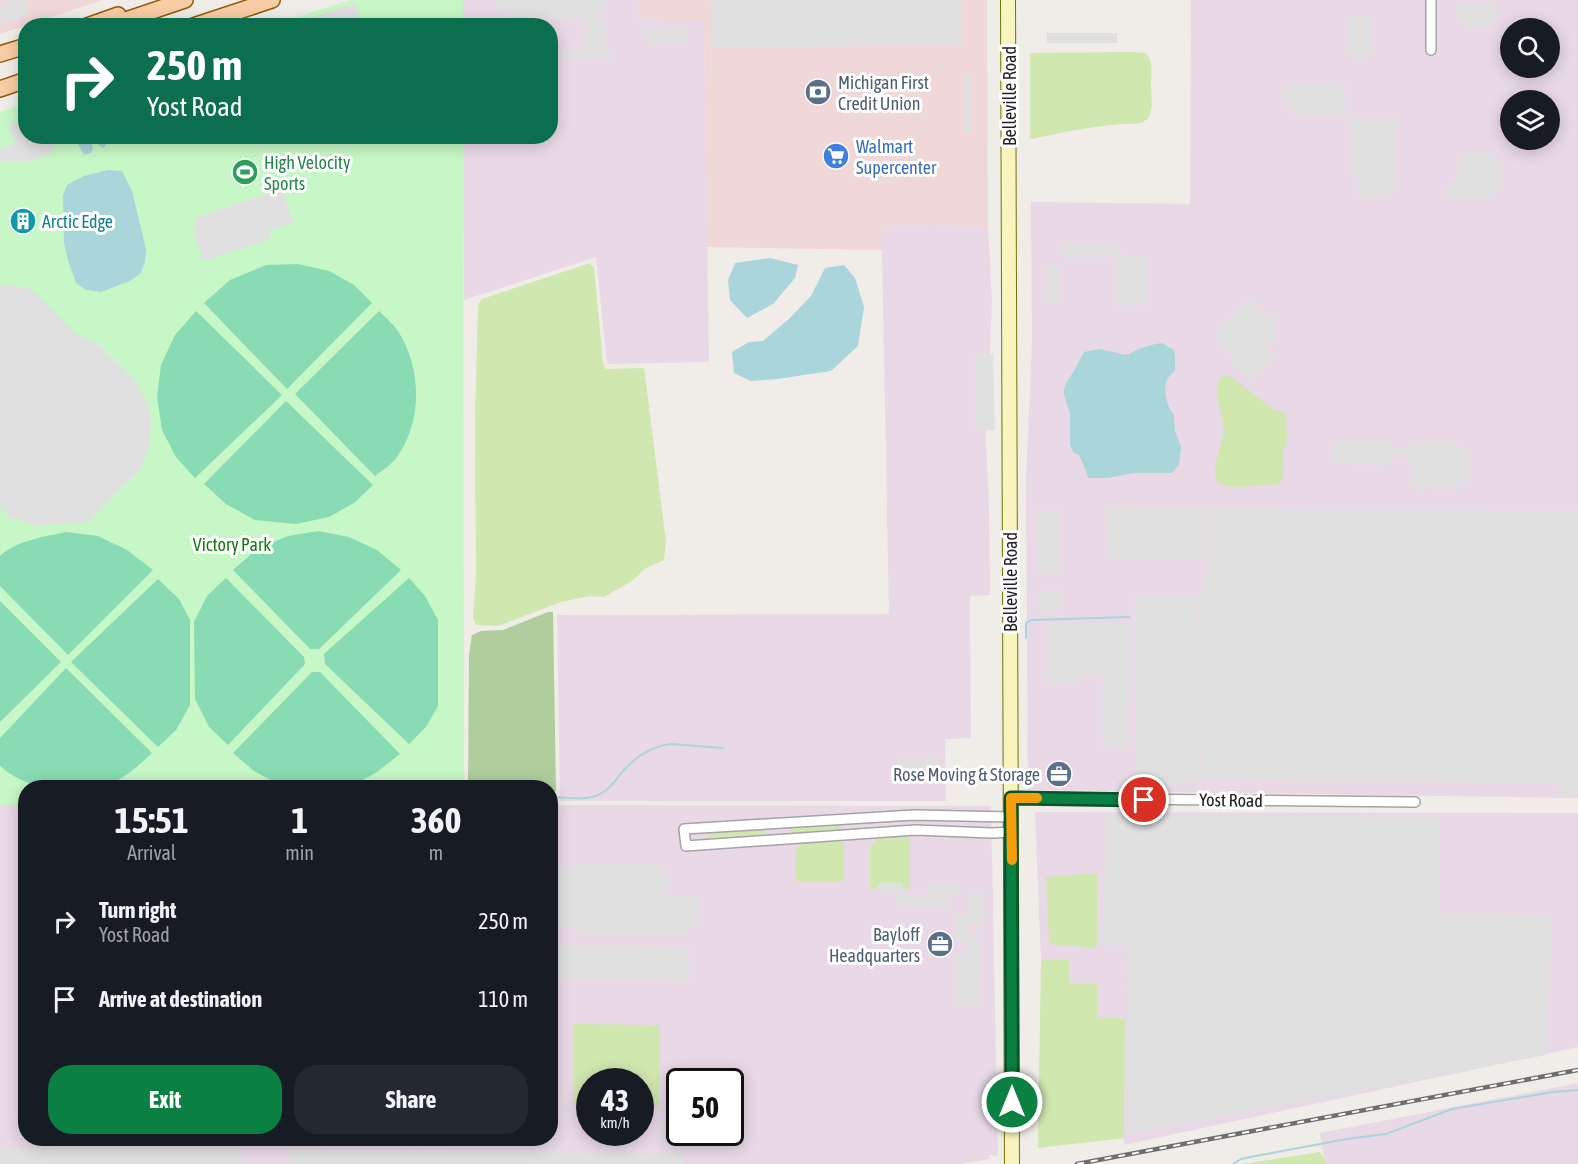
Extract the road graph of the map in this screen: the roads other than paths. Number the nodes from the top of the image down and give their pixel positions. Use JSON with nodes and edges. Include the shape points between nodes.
{"nodes":[{"id":1,"x":163,"y":0,"type":"edge"},
{"id":2,"x":185,"y":0,"type":"edge"},
{"id":3,"x":272,"y":0,"type":"edge"},
{"id":4,"x":1008,"y":0,"type":"edge"},
{"id":5,"x":1431,"y":0,"type":"edge"},
{"id":6,"x":110,"y":18,"type":"edge"},
{"id":7,"x":132,"y":18,"type":"edge"},
{"id":8,"x":217,"y":18,"type":"edge"},
{"id":9,"x":18,"y":48,"type":"edge"},
{"id":10,"x":1431,"y":50,"type":"dead end"},
{"id":11,"x":0,"y":54,"type":"edge"},
{"id":12,"x":18,"y":83,"type":"edge"},
{"id":13,"x":0,"y":89,"type":"edge"},
{"id":14,"x":1011,"y":798,"type":"junction"},
{"id":15,"x":1415,"y":802,"type":"dead end"},
{"id":16,"x":914,"y":815,"type":"junction"},
{"id":17,"x":1011,"y":817,"type":"junction"},
{"id":18,"x":857,"y":819,"type":"junction"},
{"id":19,"x":782,"y":823,"type":"junction"},
{"id":20,"x":915,"y":830,"type":"junction"},
{"id":21,"x":1011,"y":832,"type":"junction"},
{"id":22,"x":858,"y":834,"type":"junction"},
{"id":23,"x":783,"y":839,"type":"junction"},
{"id":24,"x":1012,"y":1164,"type":"edge"}],
"edges":[{"from":1,"to":6,"type":"main road"},
{"from":2,"to":7,"type":"main road"},
{"from":3,"to":8,"type":"main road"},
{"from":4,"to":14,"type":"main road","name":"Belleville Road"},
{"from":5,"to":10,"type":"street"},
{"from":9,"to":11,"type":"main road"},
{"from":12,"to":13,"type":"main road"},
{"from":14,"to":15,"type":"street","name":"Yost Road"},
{"from":14,"to":17,"type":"main road","name":"Belleville Road"},
{"from":16,"to":17,"type":"street"},
{"from":16,"to":18,"type":"street"},
{"from":16,"to":20,"type":"street"},
{"from":17,"to":21,"type":"main road","name":"Belleville Road"},
{"from":18,"to":19,"type":"street"},
{"from":18,"to":22,"type":"street"},
{"from":19,"to":23,"type":"street"},
{"from":19,"to":23,"type":"street","via":[[684,829],[686,846]]},
{"from":20,"to":21,"type":"street"},
{"from":20,"to":22,"type":"street"},
{"from":21,"to":24,"type":"main road","name":"Belleville Road"},
{"from":22,"to":23,"type":"street"}]}
